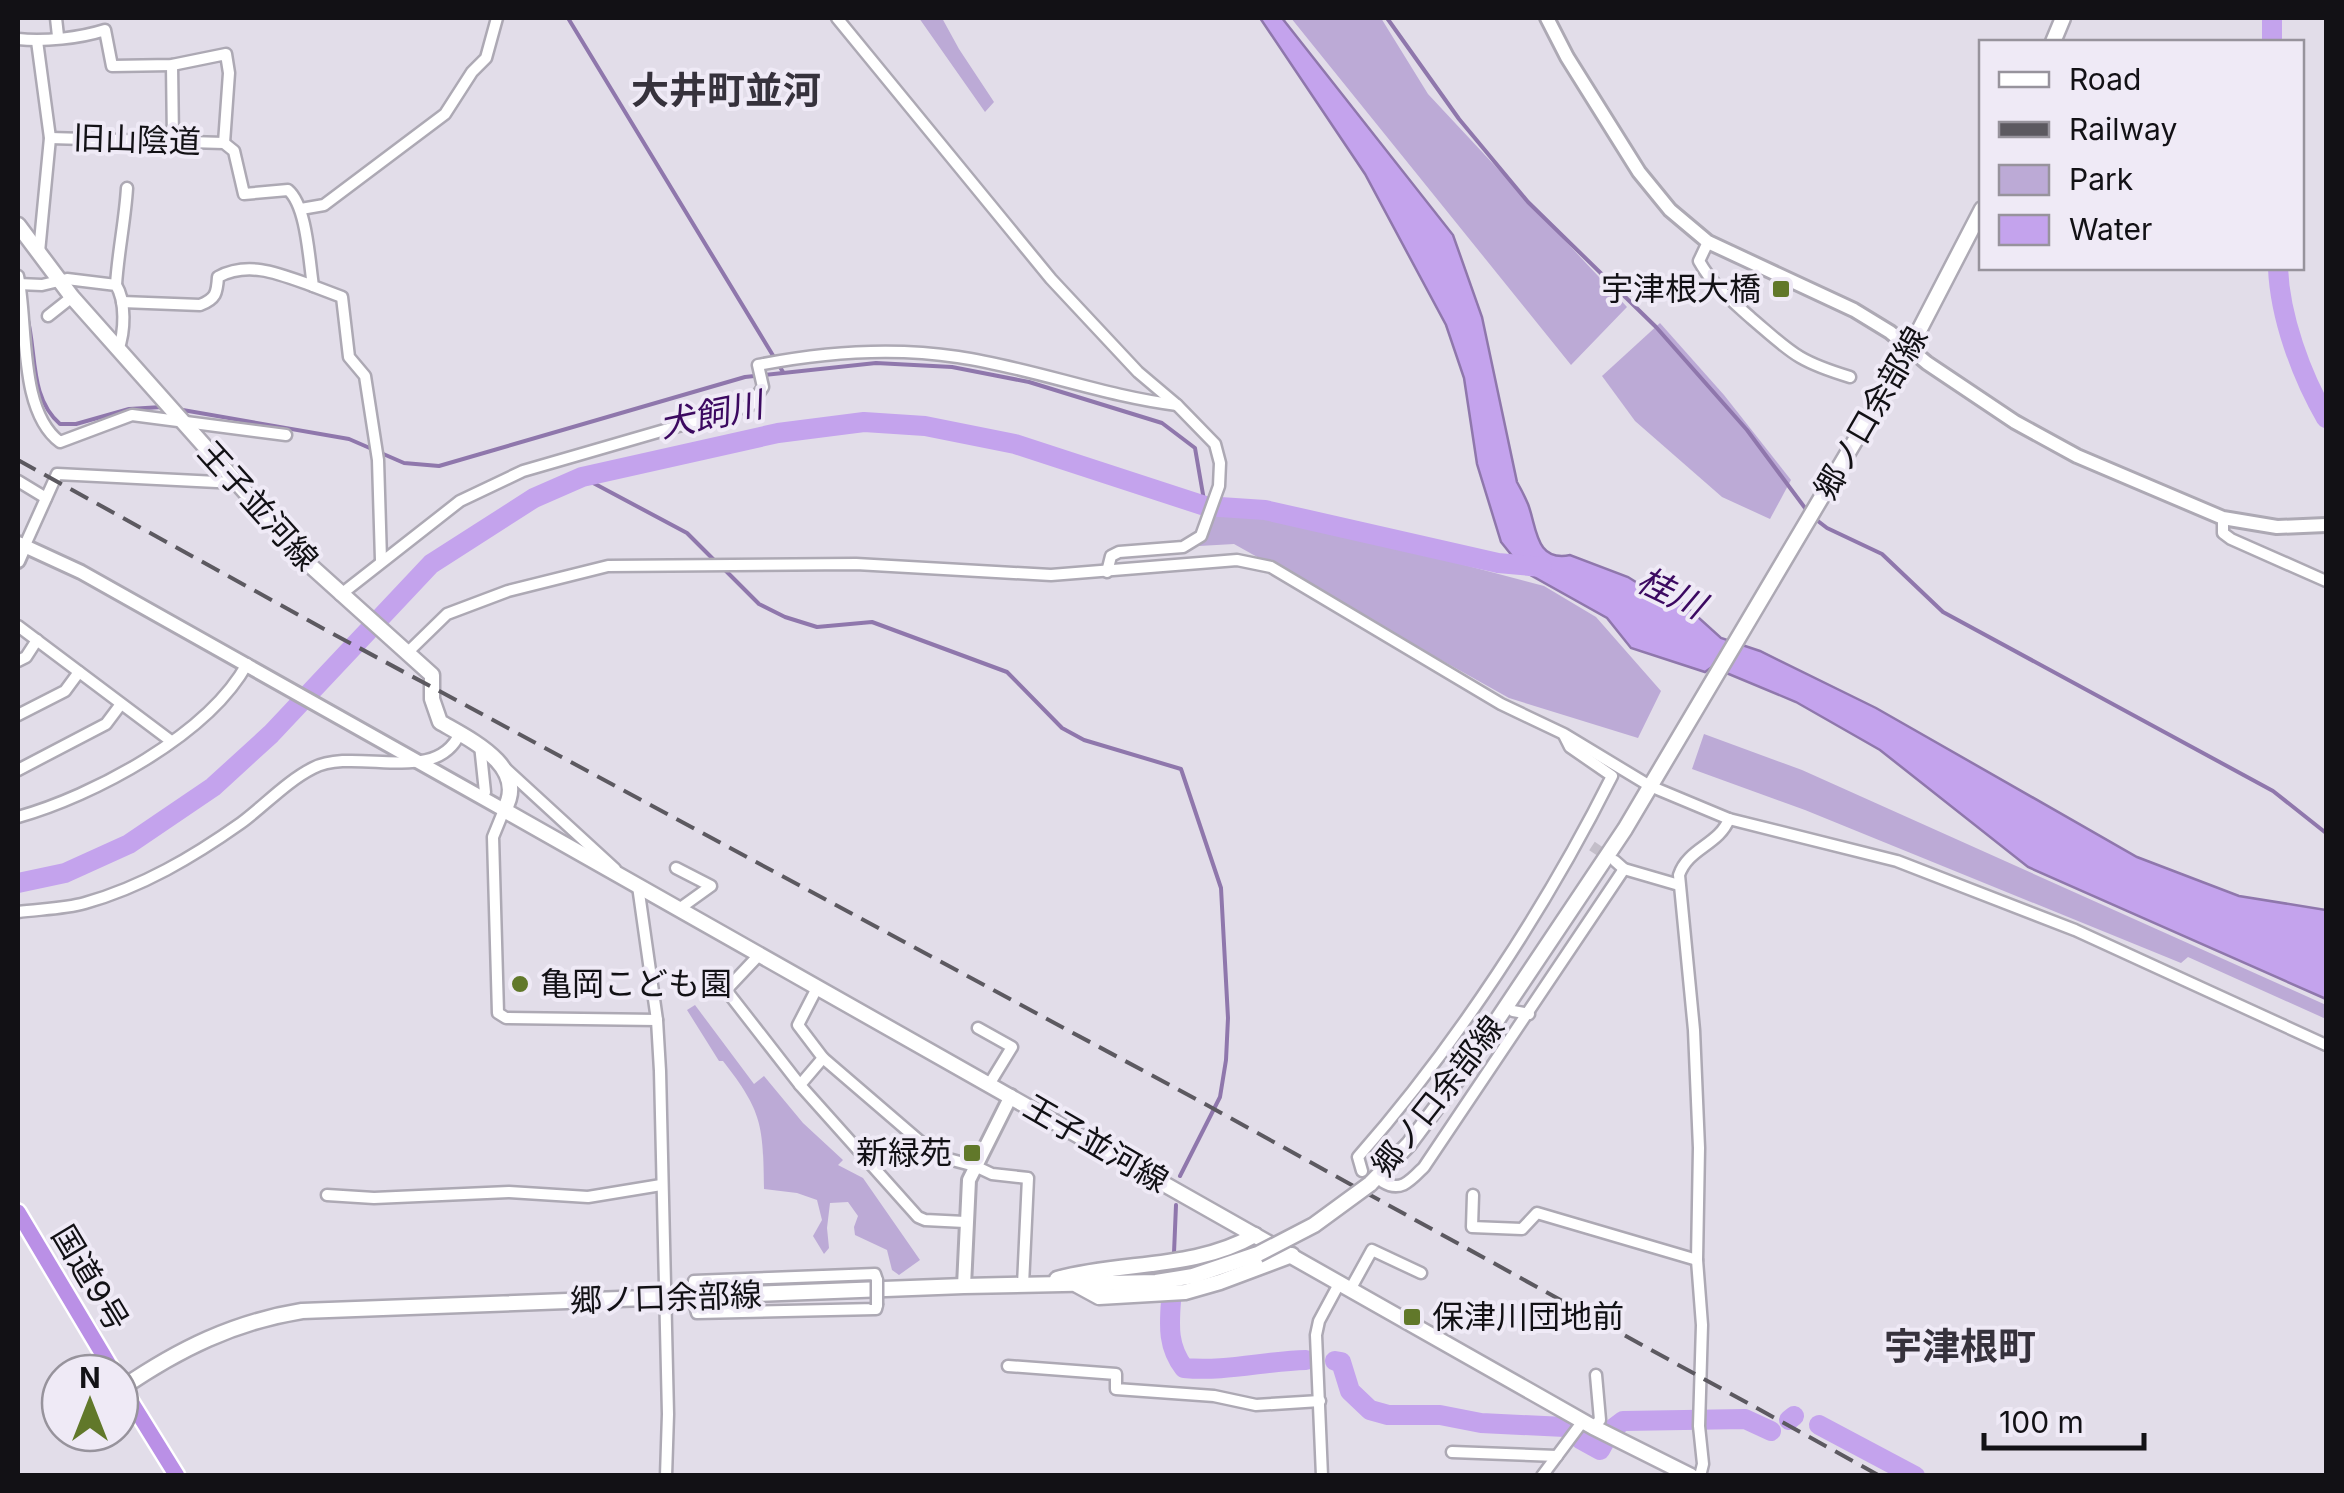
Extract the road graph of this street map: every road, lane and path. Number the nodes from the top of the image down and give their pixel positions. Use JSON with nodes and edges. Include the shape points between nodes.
{"nodes":[{"id":1,"x":56,"y":18,"type":"edge"},
{"id":2,"x":497,"y":18,"type":"edge"},
{"id":3,"x":838,"y":18,"type":"edge"},
{"id":4,"x":1546,"y":18,"type":"edge"},
{"id":5,"x":58,"y":36,"type":"junction"},
{"id":6,"x":18,"y":38,"type":"edge"},
{"id":7,"x":37,"y":41,"type":"junction"},
{"id":8,"x":172,"y":65,"type":"junction"},
{"id":9,"x":50,"y":138,"type":"junction"},
{"id":10,"x":173,"y":141,"type":"junction"},
{"id":11,"x":224,"y":143,"type":"junction"},
{"id":12,"x":127,"y":188,"type":"dead end"},
{"id":13,"x":300,"y":209,"type":"junction"},
{"id":14,"x":1979,"y":215,"type":"edge"},
{"id":15,"x":18,"y":225,"type":"edge"},
{"id":16,"x":1708,"y":242,"type":"junction"},
{"id":17,"x":39,"y":252,"type":"junction"},
{"id":18,"x":18,"y":281,"type":"edge"},
{"id":19,"x":60,"y":281,"type":"junction"},
{"id":20,"x":116,"y":285,"type":"junction"},
{"id":21,"x":313,"y":286,"type":"junction"},
{"id":22,"x":72,"y":297,"type":"junction"},
{"id":23,"x":122,"y":302,"type":"junction"},
{"id":24,"x":48,"y":316,"type":"dead end"},
{"id":25,"x":1910,"y":348,"type":"junction"},
{"id":26,"x":118,"y":350,"type":"junction"},
{"id":27,"x":1850,"y":376,"type":"dead end"},
{"id":28,"x":1178,"y":404,"type":"junction"},
{"id":29,"x":181,"y":421,"type":"junction"},
{"id":30,"x":286,"y":435,"type":"dead end"},
{"id":31,"x":18,"y":481,"type":"edge"},
{"id":32,"x":236,"y":483,"type":"junction"},
{"id":33,"x":46,"y":498,"type":"junction"},
{"id":34,"x":2223,"y":518,"type":"junction"},
{"id":35,"x":2326,"y":525,"type":"edge"},
{"id":36,"x":21,"y":544,"type":"edge"},
{"id":37,"x":380,"y":560,"type":"junction"},
{"id":38,"x":18,"y":561,"type":"edge"},
{"id":39,"x":1108,"y":572,"type":"junction"},
{"id":40,"x":2326,"y":580,"type":"edge"},
{"id":41,"x":342,"y":597,"type":"junction"},
{"id":42,"x":18,"y":626,"type":"edge"},
{"id":43,"x":37,"y":640,"type":"junction"},
{"id":44,"x":404,"y":651,"type":"junction"},
{"id":45,"x":18,"y":660,"type":"edge"},
{"id":46,"x":247,"y":664,"type":"junction"},
{"id":47,"x":80,"y":672,"type":"junction"},
{"id":48,"x":121,"y":704,"type":"junction"},
{"id":49,"x":18,"y":715,"type":"edge"},
{"id":50,"x":460,"y":733,"type":"junction"},
{"id":51,"x":1564,"y":734,"type":"junction"},
{"id":52,"x":171,"y":741,"type":"junction"},
{"id":53,"x":480,"y":745,"type":"junction"},
{"id":54,"x":503,"y":766,"type":"junction"},
{"id":55,"x":18,"y":770,"type":"edge"},
{"id":56,"x":1650,"y":786,"type":"junction"},
{"id":57,"x":485,"y":792,"type":"dead end"},
{"id":58,"x":504,"y":810,"type":"junction"},
{"id":59,"x":18,"y":817,"type":"edge"},
{"id":60,"x":1729,"y":818,"type":"junction"},
{"id":61,"x":1580,"y":838,"type":"junction"},
{"id":62,"x":1592,"y":846,"type":"tunnel mouth"},
{"id":63,"x":676,"y":868,"type":"dead end"},
{"id":64,"x":633,"y":883,"type":"junction"},
{"id":65,"x":1679,"y":885,"type":"junction"},
{"id":66,"x":679,"y":909,"type":"junction"},
{"id":67,"x":18,"y":912,"type":"edge"},
{"id":68,"x":760,"y":955,"type":"junction"},
{"id":69,"x":817,"y":988,"type":"junction"},
{"id":70,"x":1476,"y":1003,"type":"junction"},
{"id":71,"x":1490,"y":1008,"type":"dead end"},
{"id":72,"x":1512,"y":1012,"type":"dead end"},
{"id":73,"x":1528,"y":1014,"type":"junction"},
{"id":74,"x":657,"y":1020,"type":"junction"},
{"id":75,"x":978,"y":1028,"type":"dead end"},
{"id":76,"x":2326,"y":1045,"type":"edge"},
{"id":77,"x":823,"y":1058,"type":"junction"},
{"id":78,"x":990,"y":1083,"type":"junction"},
{"id":79,"x":800,"y":1086,"type":"junction"},
{"id":80,"x":1011,"y":1096,"type":"junction"},
{"id":81,"x":975,"y":1166,"type":"junction"},
{"id":82,"x":1372,"y":1179,"type":"junction"},
{"id":83,"x":662,"y":1185,"type":"junction"},
{"id":84,"x":1473,"y":1194,"type":"dead end"},
{"id":85,"x":328,"y":1195,"type":"dead end"},
{"id":86,"x":18,"y":1212,"type":"edge"},
{"id":87,"x":964,"y":1222,"type":"junction"},
{"id":88,"x":1256,"y":1235,"type":"junction"},
{"id":89,"x":1292,"y":1255,"type":"junction"},
{"id":90,"x":1697,"y":1260,"type":"junction"},
{"id":91,"x":1421,"y":1273,"type":"dead end"},
{"id":92,"x":1076,"y":1284,"type":"junction"},
{"id":93,"x":1028,"y":1285,"type":"junction"},
{"id":94,"x":1346,"y":1285,"type":"junction"},
{"id":95,"x":964,"y":1286,"type":"junction"},
{"id":96,"x":693,"y":1298,"type":"junction"},
{"id":97,"x":663,"y":1299,"type":"junction"},
{"id":98,"x":102,"y":1353,"type":"edge"},
{"id":99,"x":1008,"y":1366,"type":"dead end"},
{"id":100,"x":140,"y":1374,"type":"edge"},
{"id":101,"x":1596,"y":1375,"type":"dead end"},
{"id":102,"x":1320,"y":1402,"type":"junction"},
{"id":103,"x":140,"y":1417,"type":"edge"},
{"id":104,"x":1592,"y":1426,"type":"junction"},
{"id":105,"x":1452,"y":1452,"type":"dead end"},
{"id":106,"x":1557,"y":1456,"type":"junction"},
{"id":107,"x":177,"y":1476,"type":"edge"},
{"id":108,"x":666,"y":1476,"type":"edge"},
{"id":109,"x":1322,"y":1476,"type":"edge"},
{"id":110,"x":1542,"y":1476,"type":"edge"},
{"id":111,"x":1690,"y":1476,"type":"edge"},
{"id":112,"x":1700,"y":1476,"type":"edge"}],
"edges":[{"from":1,"to":5,"type":"street"},
{"from":2,"to":13,"type":"street","via":[[486,58],[445,114],[324,205]]},
{"from":3,"to":28,"type":"street","via":[[1051,279],[1138,372]]},
{"from":4,"to":16,"type":"street","via":[[1639,172]]},
{"from":5,"to":7,"type":"street"},
{"from":5,"to":8,"type":"street","via":[[105,30],[112,66]]},
{"from":6,"to":7,"type":"street"},
{"from":7,"to":9,"type":"street","name":"旧山陰道"},
{"from":8,"to":10,"type":"street"},
{"from":8,"to":11,"type":"street","via":[[226,54]]},
{"from":9,"to":10,"type":"street","name":"旧山陰道"},
{"from":9,"to":17,"type":"street"},
{"from":10,"to":11,"type":"street","name":"旧山陰道"},
{"from":11,"to":13,"type":"street","name":"旧山陰道","via":[[234,151],[244,194],[288,190]]},
{"from":12,"to":20,"type":"street"},
{"from":13,"to":21,"type":"street"},
{"from":14,"to":25,"type":"main road","name":"郷ノ口余部線"},
{"from":15,"to":17,"type":"main road","name":"王子並河線"},
{"from":16,"to":25,"type":"street","via":[[1854,310]]},
{"from":16,"to":27,"type":"street","via":[[1698,261],[1732,304],[1809,365]]},
{"from":17,"to":19,"type":"main road","name":"王子並河線"},
{"from":18,"to":19,"type":"street"},
{"from":18,"to":29,"type":"street","via":[[32,392],[52,436],[70,440],[132,415]]},
{"from":19,"to":20,"type":"street"},
{"from":19,"to":22,"type":"main road","name":"王子並河線"},
{"from":20,"to":23,"type":"street"},
{"from":21,"to":23,"type":"street","via":[[247,268],[218,277],[217,293],[200,305]]},
{"from":21,"to":37,"type":"street","via":[[342,298],[349,358],[365,376],[378,460]]},
{"from":22,"to":24,"type":"street"},
{"from":22,"to":26,"type":"main road","name":"王子並河線"},
{"from":23,"to":26,"type":"street"},
{"from":25,"to":34,"type":"street","via":[[2015,422],[2077,456]]},
{"from":25,"to":56,"type":"main road","name":"郷ノ口余部線"},
{"from":26,"to":29,"type":"main road","name":"王子並河線"},
{"from":28,"to":37,"type":"street","via":[[1136,400],[958,356],[883,351],[758,364],[763,387],[751,406],[523,471],[460,501]]},
{"from":28,"to":39,"type":"street","via":[[1215,444],[1220,463],[1207,522],[1184,548],[1111,556]]},
{"from":29,"to":30,"type":"street"},
{"from":29,"to":32,"type":"main road","name":"王子並河線"},
{"from":31,"to":33,"type":"street"},
{"from":32,"to":33,"type":"street","via":[[57,474]]},
{"from":32,"to":41,"type":"main road","name":"王子並河線"},
{"from":33,"to":36,"type":"street"},
{"from":34,"to":35,"type":"street","via":[[2277,527]]},
{"from":34,"to":40,"type":"street","via":[[2223,533],[2231,539]]},
{"from":36,"to":38,"type":"street"},
{"from":36,"to":46,"type":"street"},
{"from":37,"to":41,"type":"street"},
{"from":39,"to":44,"type":"street","via":[[608,566],[447,614]]},
{"from":39,"to":51,"type":"street","via":[[1237,560],[1270,567]]},
{"from":41,"to":44,"type":"main road","name":"王子並河線"},
{"from":42,"to":43,"type":"street"},
{"from":43,"to":45,"type":"street"},
{"from":43,"to":47,"type":"street"},
{"from":44,"to":50,"type":"main road","name":"王子並河線","via":[[432,674],[440,722]]},
{"from":46,"to":52,"type":"street","via":[[238,681]]},
{"from":46,"to":58,"type":"street"},
{"from":47,"to":48,"type":"street"},
{"from":47,"to":49,"type":"street","via":[[66,690]]},
{"from":48,"to":52,"type":"street"},
{"from":48,"to":55,"type":"street","via":[[106,724]]},
{"from":50,"to":53,"type":"main road","name":"王子並河線"},
{"from":50,"to":67,"type":"street","via":[[454,747],[426,761],[334,761],[312,768],[172,869],[84,903]]},
{"from":51,"to":56,"type":"street"},
{"from":51,"to":61,"type":"street","via":[[1570,747],[1612,776]]},
{"from":52,"to":59,"type":"street","via":[[99,786]]},
{"from":53,"to":54,"type":"main road","name":"王子並河線"},
{"from":53,"to":57,"type":"street"},
{"from":54,"to":58,"type":"main road","via":[[512,790]]},
{"from":54,"to":64,"type":"street"},
{"from":56,"to":60,"type":"street"},
{"from":56,"to":82,"type":"main road","name":"郷ノ口余部線","via":[[1459,1078],[1409,1144]]},
{"from":58,"to":64,"type":"main road","name":"王子並河線"},
{"from":58,"to":74,"type":"street","via":[[493,837],[498,1013]]},
{"from":60,"to":65,"type":"street","via":[[1715,840],[1682,866]]},
{"from":60,"to":76,"type":"street","via":[[1897,860],[2076,930]]},
{"from":61,"to":62,"type":"street"},
{"from":61,"to":70,"type":"street"},
{"from":63,"to":66,"type":"street","via":[[710,886]]},
{"from":64,"to":66,"type":"main road","name":"王子並河線"},
{"from":64,"to":74,"type":"street"},
{"from":65,"to":73,"type":"street","via":[[1620,865]]},
{"from":65,"to":90,"type":"street","via":[[1696,1069]]},
{"from":66,"to":68,"type":"main road","name":"王子並河線"},
{"from":68,"to":69,"type":"main road","name":"王子並河線"},
{"from":68,"to":79,"type":"street","via":[[726,990]]},
{"from":69,"to":77,"type":"street","via":[[798,1024]]},
{"from":69,"to":78,"type":"main road","name":"王子並河線"},
{"from":70,"to":71,"type":"street"},
{"from":70,"to":82,"type":"street","via":[[1358,1158]]},
{"from":72,"to":73,"type":"street"},
{"from":73,"to":82,"type":"street","via":[[1424,1168],[1406,1185]]},
{"from":74,"to":83,"type":"street"},
{"from":75,"to":78,"type":"street","via":[[1012,1047]]},
{"from":77,"to":79,"type":"street"},
{"from":77,"to":81,"type":"street","via":[[937,1156]]},
{"from":78,"to":80,"type":"main road","name":"王子並河線"},
{"from":79,"to":87,"type":"street","via":[[918,1216]]},
{"from":80,"to":81,"type":"street"},
{"from":80,"to":88,"type":"main road","name":"王子並河線"},
{"from":81,"to":87,"type":"street"},
{"from":81,"to":93,"type":"street","via":[[1028,1178]]},
{"from":82,"to":92,"type":"main road","name":"郷ノ口余部線","bridge":true,"via":[[1314,1226],[1258,1254],[1193,1276]]},
{"from":83,"to":85,"type":"street","via":[[588,1197]]},
{"from":83,"to":97,"type":"street"},
{"from":84,"to":90,"type":"street","via":[[1472,1227],[1522,1229],[1537,1213]]},
{"from":86,"to":98,"type":"highway","name":"国道9号"},
{"from":87,"to":95,"type":"street"},
{"from":88,"to":89,"type":"main road","name":"王子並河線"},
{"from":88,"to":93,"type":"main road","via":[[1198,1257]]},
{"from":89,"to":92,"type":"main road","via":[[1184,1292],[1099,1298]]},
{"from":89,"to":94,"type":"main road","name":"王子並河線"},
{"from":90,"to":112,"type":"street"},
{"from":91,"to":94,"type":"street","via":[[1372,1250]]},
{"from":92,"to":93,"type":"main road","name":"郷ノ口余部線"},
{"from":93,"to":95,"type":"main road","name":"郷ノ口余部線"},
{"from":94,"to":102,"type":"street","via":[[1319,1320]]},
{"from":94,"to":104,"type":"main road","name":"王子並河線"},
{"from":95,"to":96,"type":"main road","name":"郷ノ口余部線"},
{"from":96,"to":96,"type":"street","bridge":true,"via":[[694,1281],[875,1274],[877,1280],[876,1309],[697,1313]]},
{"from":96,"to":97,"type":"main road","name":"郷ノ口余部線"},
{"from":97,"to":100,"type":"main road","name":"郷ノ口余部線","via":[[342,1308],[274,1316],[205,1338]]},
{"from":97,"to":108,"type":"street"},
{"from":99,"to":102,"type":"street","via":[[1116,1374],[1116,1389],[1256,1405]]},
{"from":101,"to":104,"type":"street","via":[[1600,1420]]},
{"from":102,"to":109,"type":"street"},
{"from":103,"to":107,"type":"highway"},
{"from":104,"to":106,"type":"street"},
{"from":104,"to":111,"type":"main road","name":"王子並河線"},
{"from":105,"to":106,"type":"street"},
{"from":106,"to":110,"type":"street"}]}
